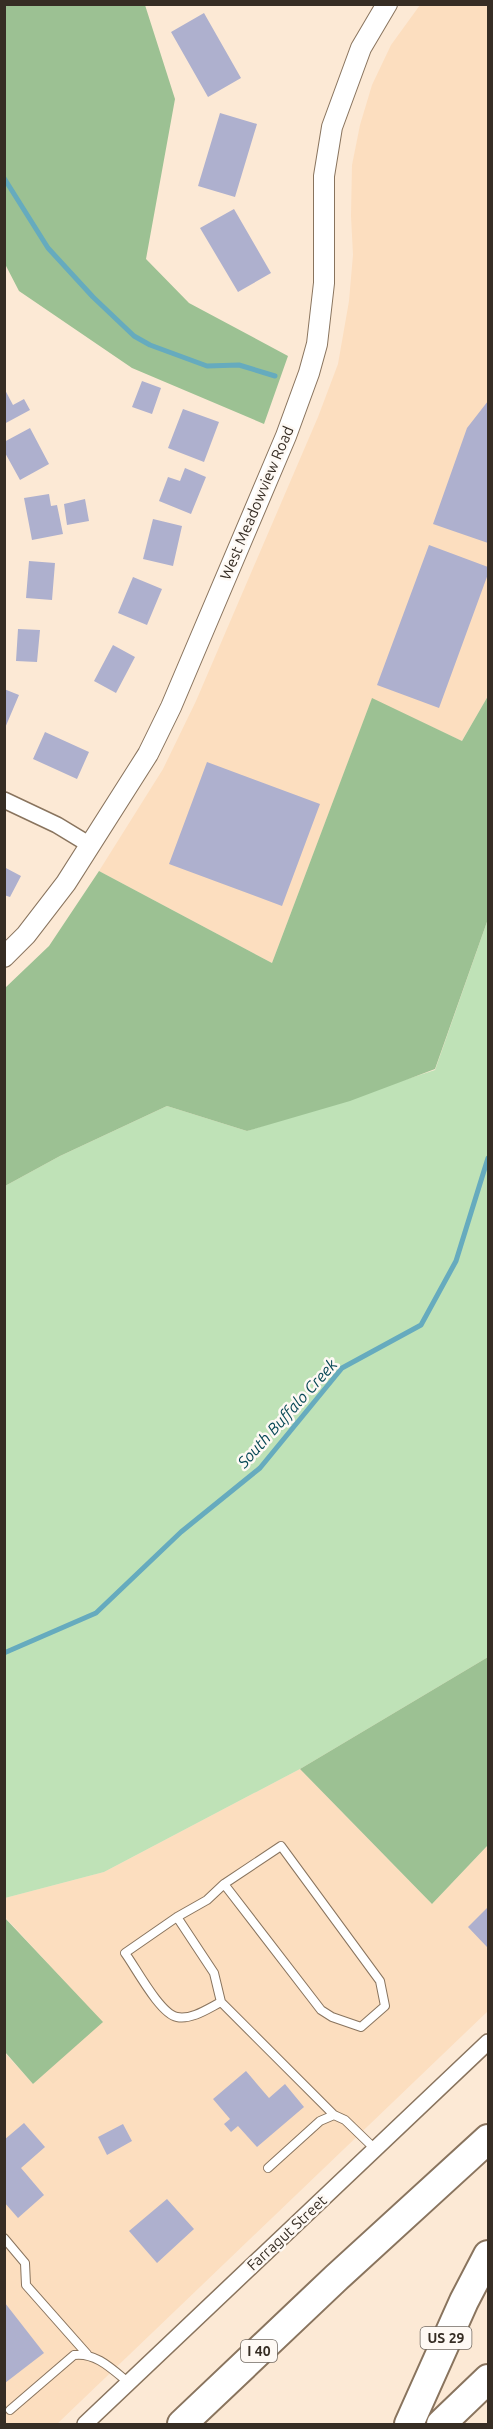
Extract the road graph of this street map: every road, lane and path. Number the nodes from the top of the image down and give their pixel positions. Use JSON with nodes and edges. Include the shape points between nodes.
{"nodes":[{"id":1,"x":387,"y":4,"type":"edge"},
{"id":2,"x":4,"y":800,"type":"edge"},
{"id":3,"x":90,"y":845,"type":"junction"},
{"id":4,"x":4,"y":957,"type":"edge"},
{"id":5,"x":224,"y":1884,"type":"junction"},
{"id":6,"x":177,"y":1917,"type":"junction"},
{"id":7,"x":221,"y":2002,"type":"junction"},
{"id":8,"x":489,"y":2042,"type":"edge"},
{"id":9,"x":334,"y":2115,"type":"junction"},
{"id":10,"x":489,"y":2119,"type":"edge"},
{"id":11,"x":489,"y":2139,"type":"edge"},
{"id":12,"x":375,"y":2149,"type":"junction"},
{"id":13,"x":268,"y":2168,"type":"dead end"},
{"id":14,"x":4,"y":2238,"type":"edge"},
{"id":15,"x":489,"y":2254,"type":"edge"},
{"id":16,"x":336,"y":2278,"type":"junction"},
{"id":17,"x":87,"y":2354,"type":"junction"},
{"id":18,"x":486,"y":2381,"type":"edge"},
{"id":19,"x":129,"y":2383,"type":"junction"},
{"id":20,"x":10,"y":2410,"type":"dead end"},
{"id":21,"x":86,"y":2424,"type":"edge"},
{"id":22,"x":182,"y":2424,"type":"edge"},
{"id":23,"x":409,"y":2424,"type":"edge"},
{"id":24,"x":441,"y":2424,"type":"edge"}],
"edges":[{"from":1,"to":3,"type":"street","name":"West Meadowview Road","via":[[361,48],[332,127],[324,176],[321,314],[317,344],[296,410],[171,707],[148,754]]},
{"from":2,"to":3,"type":"street"},
{"from":3,"to":4,"type":"street","name":"West Meadowview Road","via":[[47,910]]},
{"from":5,"to":5,"type":"lane","via":[[321,2010],[361,2027],[385,2006],[380,1981],[281,1846]]},
{"from":5,"to":6,"type":"lane","via":[[207,1900]]},
{"from":6,"to":7,"type":"lane","via":[[214,1973]]},
{"from":6,"to":7,"type":"lane","via":[[125,1953],[163,2009],[175,2017],[185,2018]]},
{"from":7,"to":9,"type":"lane"},
{"from":8,"to":12,"type":"street","name":"Farragut Street"},
{"from":9,"to":12,"type":"lane","via":[[345,2120]]},
{"from":9,"to":13,"type":"lane","via":[[320,2121]]},
{"from":10,"to":16,"type":"highway"},
{"from":11,"to":16,"type":"highway","number":"I 40"},
{"from":12,"to":19,"type":"street","name":"Farragut Street"},
{"from":14,"to":17,"type":"lane","via":[[25,2263],[26,2285]]},
{"from":15,"to":23,"type":"highway","number":"US 29"},
{"from":16,"to":22,"type":"highway","number":"I 40"},
{"from":17,"to":19,"type":"lane"},
{"from":17,"to":20,"type":"lane","via":[[74,2355]]},
{"from":18,"to":24,"type":"highway"},
{"from":19,"to":21,"type":"street","name":"Farragut Street"}]}
